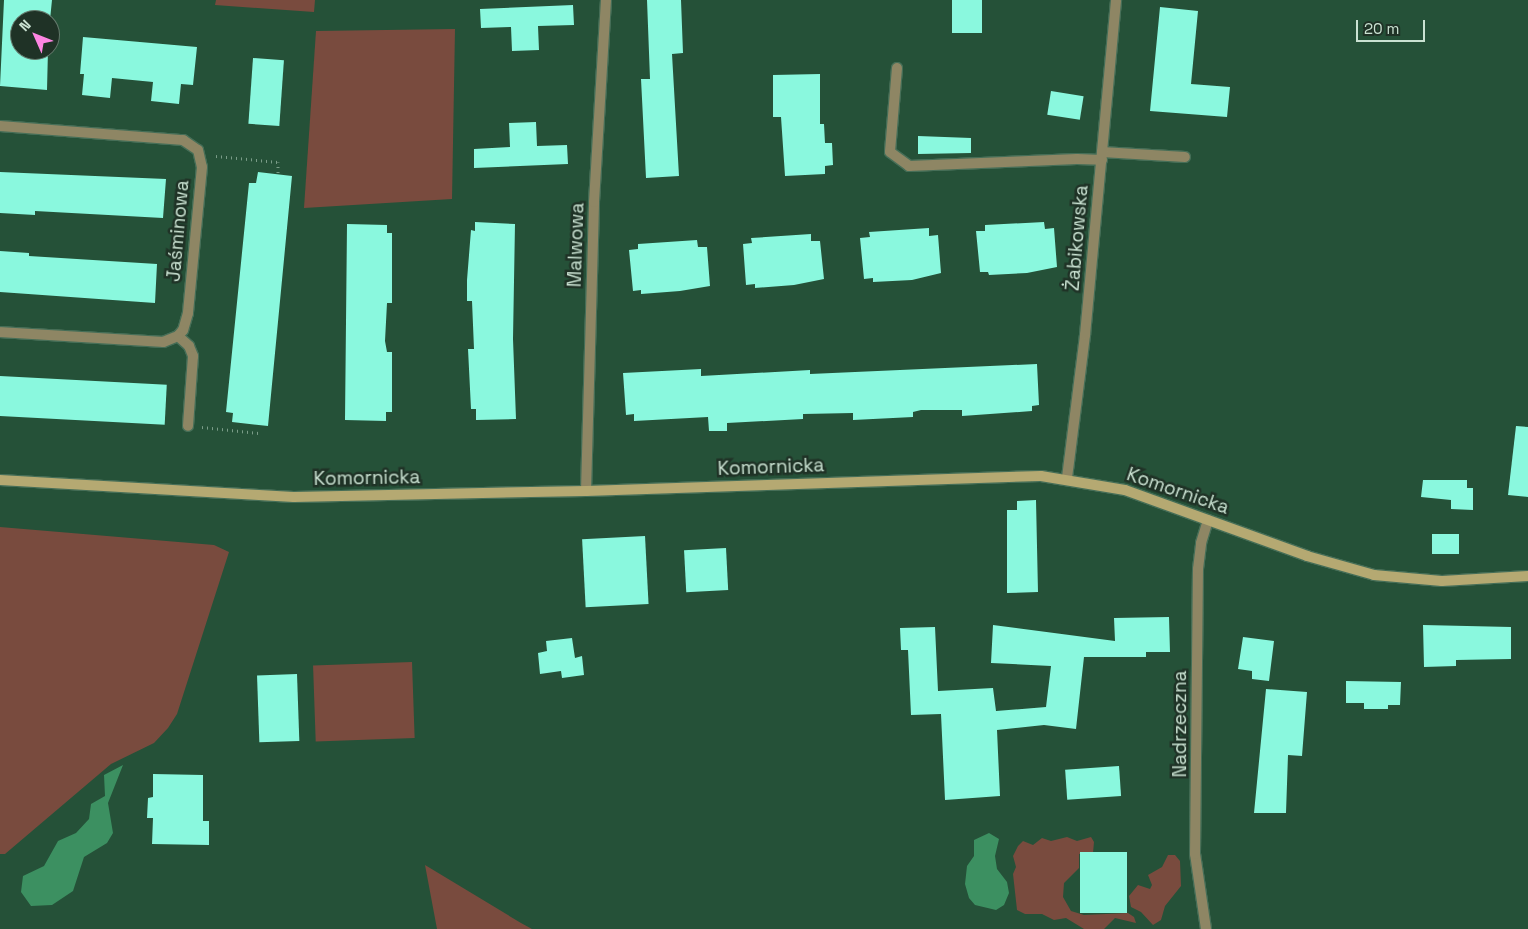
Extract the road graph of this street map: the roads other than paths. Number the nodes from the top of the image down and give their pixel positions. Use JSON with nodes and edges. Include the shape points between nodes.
{"nodes":[{"id":1,"x":606,"y":0,"type":"edge"},
{"id":2,"x":1116,"y":0,"type":"edge"},
{"id":3,"x":897,"y":68,"type":"dead end"},
{"id":4,"x":0,"y":126,"type":"edge"},
{"id":5,"x":1102,"y":156,"type":"junction"},
{"id":6,"x":1185,"y":157,"type":"dead end"},
{"id":7,"x":0,"y":332,"type":"edge"},
{"id":8,"x":178,"y":336,"type":"junction"},
{"id":9,"x":188,"y":426,"type":"road end"},
{"id":10,"x":1067,"y":478,"type":"junction"},
{"id":11,"x":0,"y":480,"type":"edge"},
{"id":12,"x":586,"y":491,"type":"junction"},
{"id":13,"x":1208,"y":520,"type":"junction"},
{"id":14,"x":1528,"y":576,"type":"edge"},
{"id":15,"x":1206,"y":929,"type":"edge"}],
"edges":[{"from":1,"to":12,"type":"street","name":"Malwowa","via":[[594,202]]},
{"from":2,"to":5,"type":"street","name":"Żabikowska"},
{"from":3,"to":5,"type":"street","via":[[890,152],[908,166]]},
{"from":4,"to":8,"type":"street","name":"Jaśminowa","via":[[169,138],[183,140],[198,150],[202,168],[188,313]]},
{"from":5,"to":6,"type":"street"},
{"from":5,"to":10,"type":"street","name":"Żabikowska","via":[[1085,336]]},
{"from":7,"to":8,"type":"street","via":[[163,342]]},
{"from":8,"to":9,"type":"street","via":[[189,346],[193,356]]},
{"from":10,"to":12,"type":"street","name":"Komornicka","via":[[1003,476]]},
{"from":10,"to":13,"type":"street","name":"Komornicka","via":[[1125,490]]},
{"from":11,"to":12,"type":"street","name":"Komornicka","via":[[294,497]]},
{"from":13,"to":14,"type":"street","name":"Komornicka","via":[[1326,562],[1388,577],[1451,581]]},
{"from":13,"to":15,"type":"street","name":"Nadrzeczna","via":[[1198,570],[1195,854]]}]}
